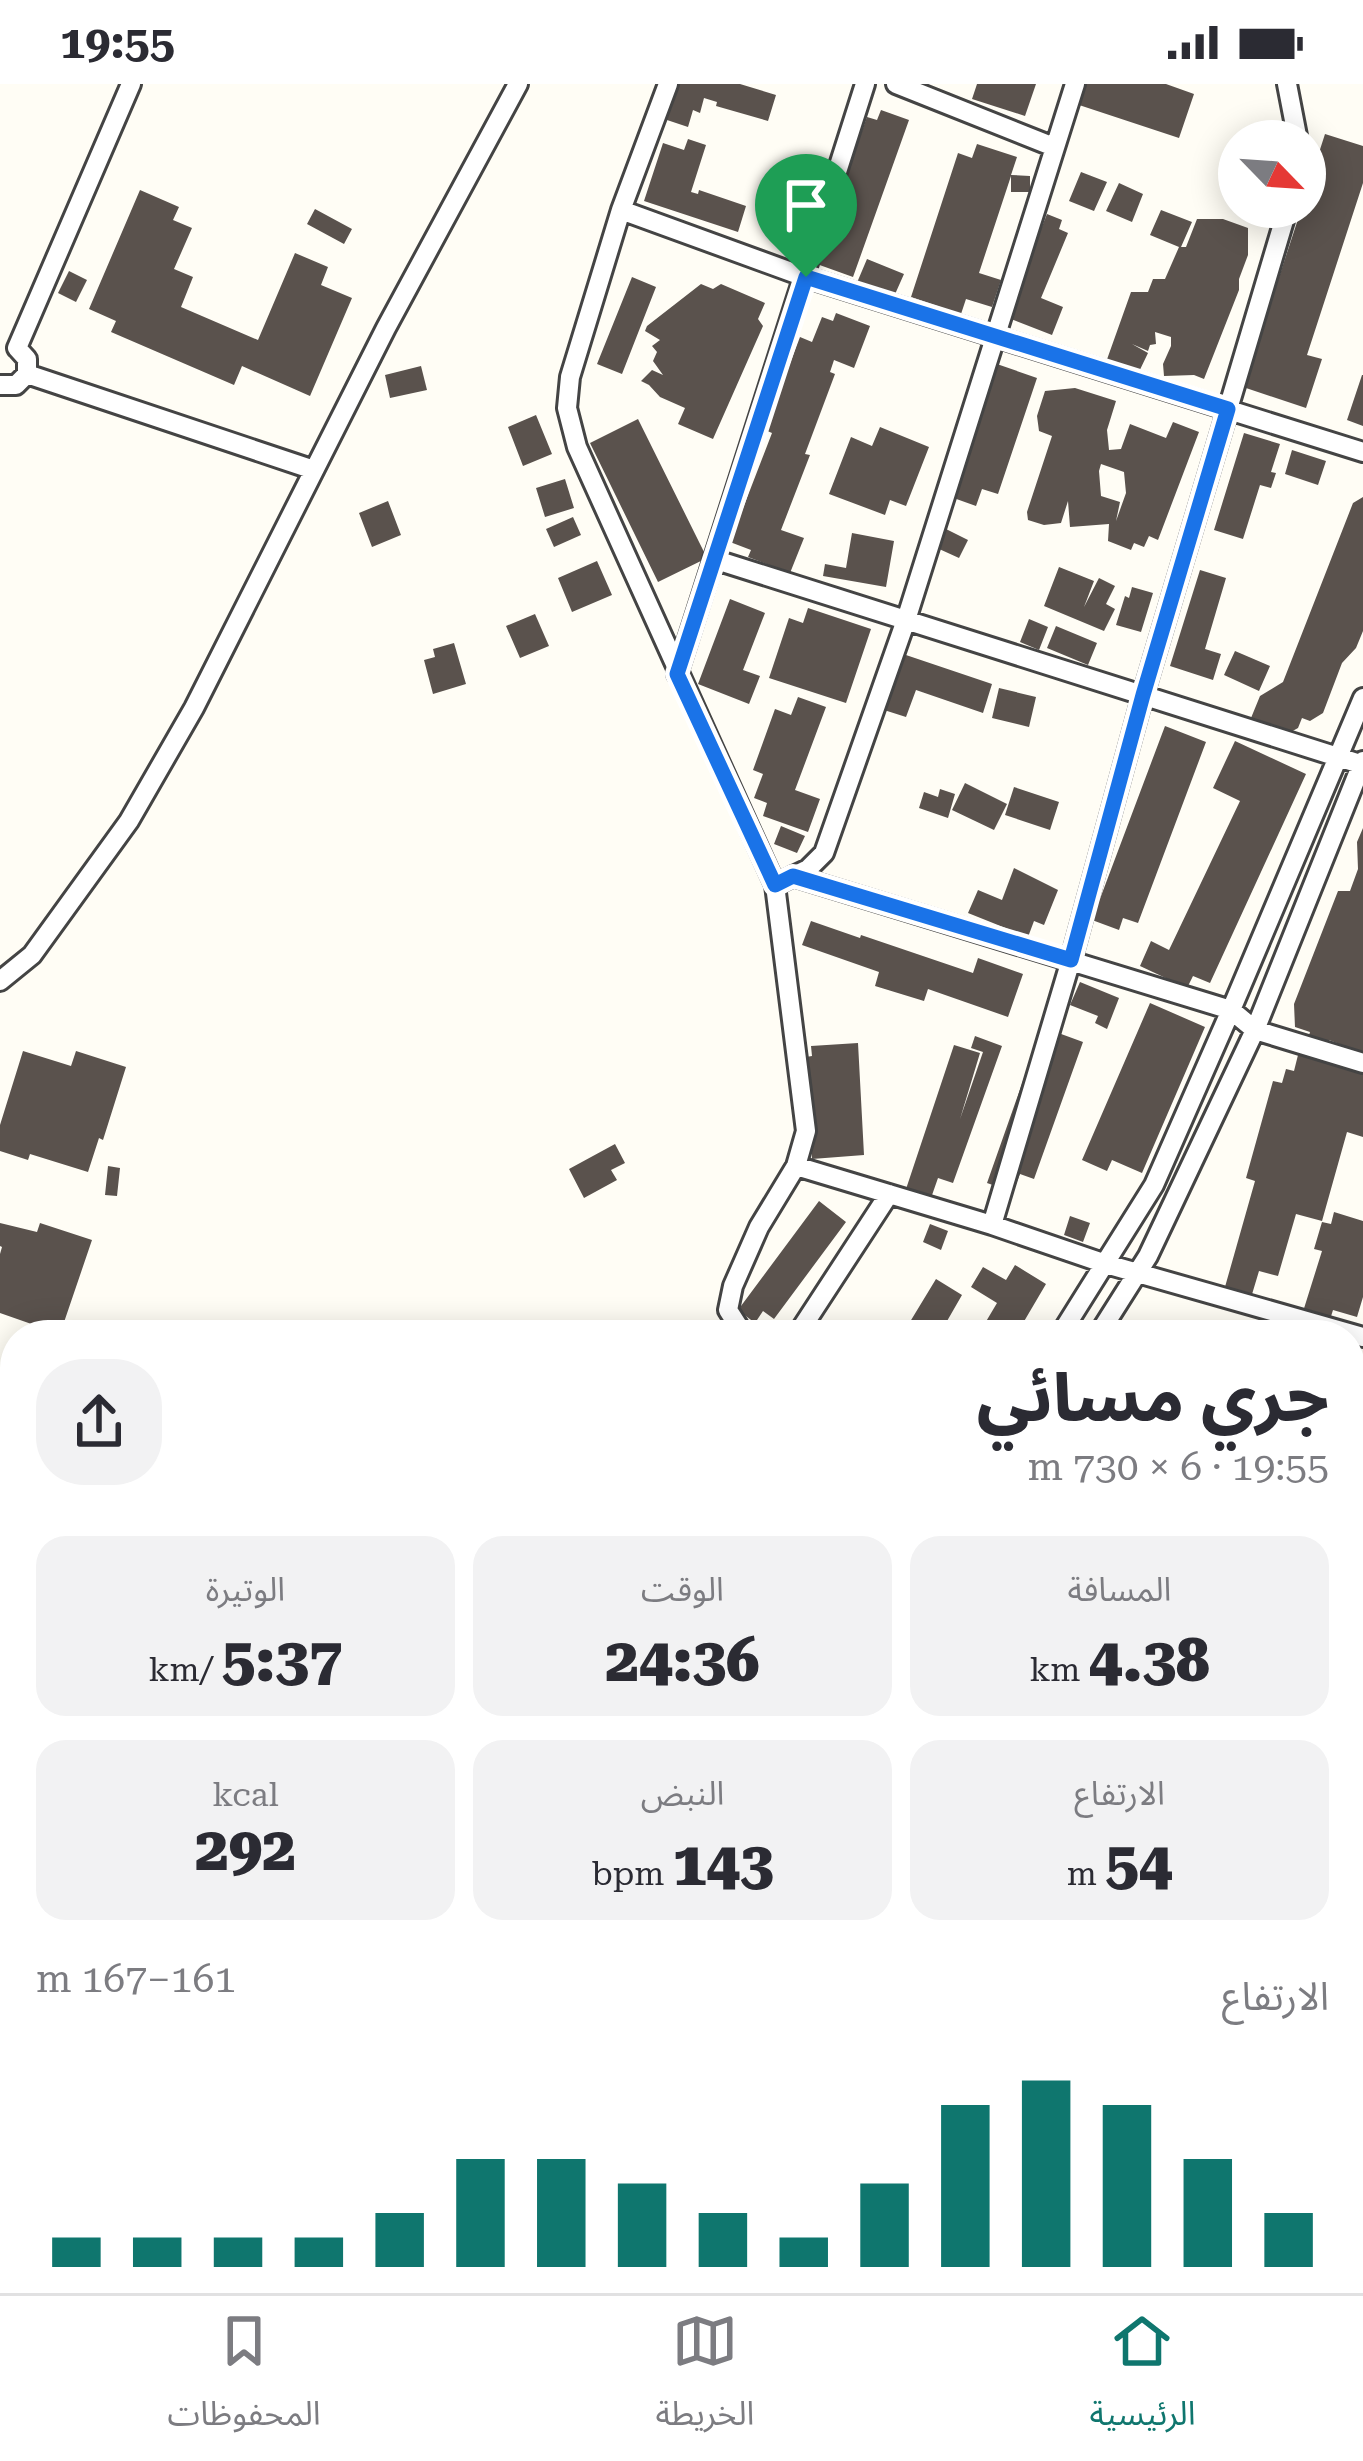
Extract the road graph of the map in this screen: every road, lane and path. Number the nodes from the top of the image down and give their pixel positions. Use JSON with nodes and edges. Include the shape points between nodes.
{"nodes":[{"id":1,"x":131,"y":84,"type":"edge"},
{"id":2,"x":518,"y":84,"type":"edge"},
{"id":3,"x":668,"y":84,"type":"edge"},
{"id":4,"x":865,"y":84,"type":"edge"},
{"id":5,"x":896,"y":84,"type":"edge"},
{"id":6,"x":1075,"y":84,"type":"edge"},
{"id":7,"x":1287,"y":84,"type":"edge"},
{"id":8,"x":1294,"y":120,"type":"edge"},
{"id":9,"x":1054,"y":147,"type":"junction"},
{"id":10,"x":621,"y":210,"type":"junction"},
{"id":11,"x":1282,"y":228,"type":"edge"},
{"id":12,"x":806,"y":277,"type":"junction"},
{"id":13,"x":995,"y":337,"type":"junction"},
{"id":14,"x":8,"y":348,"type":"edge"},
{"id":15,"x":27,"y":374,"type":"junction"},
{"id":16,"x":0,"y":385,"type":"edge"},
{"id":17,"x":1228,"y":409,"type":"junction"},
{"id":18,"x":1363,"y":452,"type":"edge"},
{"id":19,"x":314,"y":470,"type":"junction"},
{"id":20,"x":712,"y":559,"type":"junction"},
{"id":21,"x":906,"y":620,"type":"junction"},
{"id":22,"x":677,"y":674,"type":"junction"},
{"id":23,"x":1143,"y":695,"type":"junction"},
{"id":24,"x":1363,"y":698,"type":"edge"},
{"id":25,"x":1339,"y":757,"type":"junction"},
{"id":26,"x":1362,"y":763,"type":"edge"},
{"id":27,"x":784,"y":881,"type":"junction"},
{"id":28,"x":1071,"y":960,"type":"junction"},
{"id":29,"x":0,"y":980,"type":"edge"},
{"id":30,"x":1231,"y":1010,"type":"junction"},
{"id":31,"x":1255,"y":1030,"type":"junction"},
{"id":32,"x":1363,"y":1063,"type":"edge"},
{"id":33,"x":796,"y":1166,"type":"junction"},
{"id":34,"x":889,"y":1194,"type":"junction"},
{"id":35,"x":992,"y":1225,"type":"junction"},
{"id":36,"x":1106,"y":1264,"type":"junction"},
{"id":37,"x":1138,"y":1271,"type":"junction"},
{"id":38,"x":734,"y":1320,"type":"edge"},
{"id":39,"x":807,"y":1320,"type":"edge"},
{"id":40,"x":1070,"y":1320,"type":"edge"},
{"id":41,"x":1107,"y":1320,"type":"edge"},
{"id":42,"x":1305,"y":1320,"type":"edge"}],
"edges":[{"from":1,"to":14,"type":"street"},
{"from":2,"to":19,"type":"street"},
{"from":3,"to":10,"type":"street"},
{"from":4,"to":12,"type":"street"},
{"from":5,"to":9,"type":"street"},
{"from":6,"to":9,"type":"street"},
{"from":7,"to":8,"type":"street"},
{"from":9,"to":13,"type":"street"},
{"from":10,"to":12,"type":"street"},
{"from":10,"to":22,"type":"street","via":[[570,376],[569,422]]},
{"from":11,"to":17,"type":"street"},
{"from":12,"to":13,"type":"street"},
{"from":12,"to":20,"type":"street"},
{"from":13,"to":17,"type":"street"},
{"from":13,"to":21,"type":"street"},
{"from":14,"to":15,"type":"street","via":[[28,359]]},
{"from":15,"to":16,"type":"street","via":[[16,385]]},
{"from":15,"to":19,"type":"street"},
{"from":17,"to":18,"type":"street"},
{"from":17,"to":23,"type":"street"},
{"from":19,"to":29,"type":"street","via":[[129,821],[32,955]]},
{"from":20,"to":21,"type":"street"},
{"from":20,"to":22,"type":"street"},
{"from":21,"to":23,"type":"street"},
{"from":21,"to":27,"type":"street","via":[[824,853]]},
{"from":22,"to":27,"type":"street"},
{"from":23,"to":25,"type":"street"},
{"from":23,"to":28,"type":"street"},
{"from":24,"to":25,"type":"street"},
{"from":25,"to":26,"type":"street"},
{"from":25,"to":30,"type":"street"},
{"from":26,"to":31,"type":"street"},
{"from":27,"to":28,"type":"street"},
{"from":27,"to":33,"type":"street","via":[[806,1131]]},
{"from":28,"to":30,"type":"street"},
{"from":28,"to":35,"type":"street"},
{"from":30,"to":31,"type":"street"},
{"from":30,"to":36,"type":"street","via":[[1154,1185]]},
{"from":31,"to":32,"type":"street"},
{"from":31,"to":37,"type":"street"},
{"from":33,"to":34,"type":"street"},
{"from":33,"to":38,"type":"street","via":[[733,1286]]},
{"from":34,"to":35,"type":"street"},
{"from":34,"to":39,"type":"street"},
{"from":35,"to":36,"type":"street"},
{"from":36,"to":37,"type":"street"},
{"from":36,"to":40,"type":"street"},
{"from":37,"to":41,"type":"street"},
{"from":37,"to":42,"type":"street"}]}
